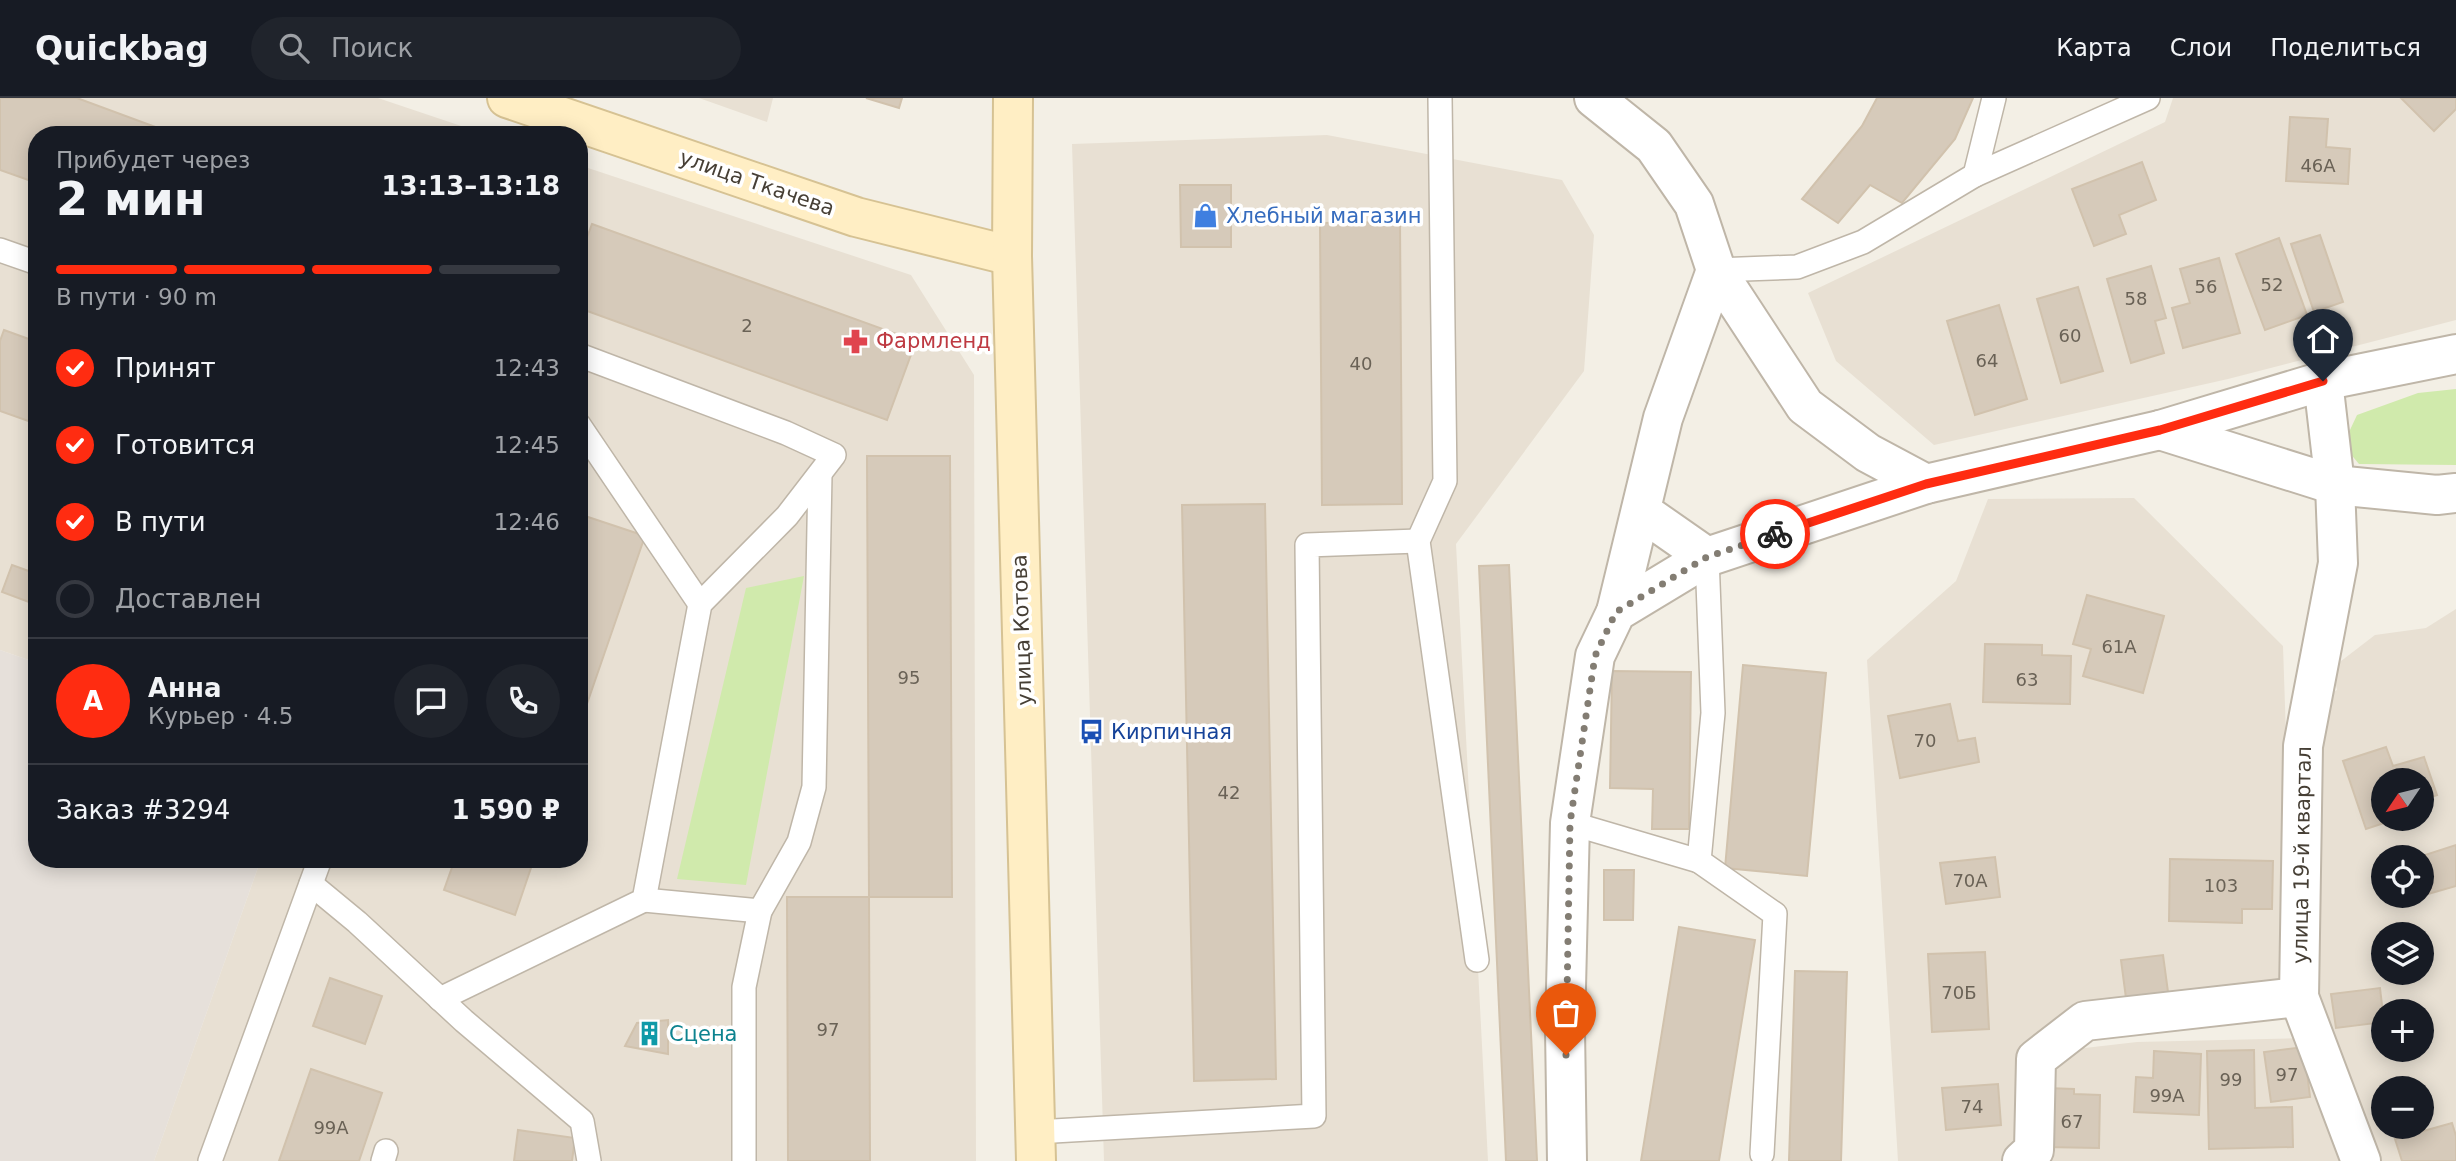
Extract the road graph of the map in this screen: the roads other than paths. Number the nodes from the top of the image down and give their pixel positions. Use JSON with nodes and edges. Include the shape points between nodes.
{"nodes":[{"id":1,"x":507,"y":98,"type":"edge"},
{"id":2,"x":1013,"y":98,"type":"edge"},
{"id":3,"x":1440,"y":98,"type":"edge"},
{"id":4,"x":1594,"y":98,"type":"edge"},
{"id":5,"x":1994,"y":98,"type":"edge"},
{"id":6,"x":2148,"y":98,"type":"edge"},
{"id":7,"x":572,"y":126,"type":"edge"},
{"id":8,"x":588,"y":132,"type":"edge"},
{"id":9,"x":1975,"y":176,"type":"junction"},
{"id":10,"x":0,"y":250,"type":"edge"},
{"id":11,"x":1012,"y":256,"type":"junction"},
{"id":12,"x":28,"y":260,"type":"edge"},
{"id":13,"x":1716,"y":270,"type":"junction"},
{"id":14,"x":2456,"y":354,"type":"edge"},
{"id":15,"x":588,"y":358,"type":"edge"},
{"id":16,"x":2323,"y":381,"type":"junction"},
{"id":17,"x":2160,"y":430,"type":"junction"},
{"id":18,"x":588,"y":438,"type":"edge"},
{"id":19,"x":820,"y":474,"type":"junction"},
{"id":20,"x":1926,"y":484,"type":"junction"},
{"id":21,"x":2335,"y":485,"type":"junction"},
{"id":22,"x":2456,"y":493,"type":"edge"},
{"id":23,"x":1641,"y":511,"type":"junction"},
{"id":24,"x":1418,"y":541,"type":"junction"},
{"id":25,"x":1707,"y":557,"type":"junction"},
{"id":26,"x":700,"y":604,"type":"junction"},
{"id":27,"x":1616,"y":612,"type":"junction"},
{"id":28,"x":1570,"y":823,"type":"junction"},
{"id":29,"x":1699,"y":862,"type":"junction"},
{"id":30,"x":317,"y":868,"type":"edge"},
{"id":31,"x":311,"y":884,"type":"junction"},
{"id":32,"x":644,"y":901,"type":"junction"},
{"id":33,"x":760,"y":911,"type":"junction"},
{"id":34,"x":1477,"y":960,"type":"dead end"},
{"id":35,"x":2299,"y":997,"type":"junction"},
{"id":36,"x":440,"y":999,"type":"junction"},
{"id":37,"x":1036,"y":1147,"type":"edge"},
{"id":38,"x":1762,"y":1154,"type":"dead end"},
{"id":39,"x":209,"y":1161,"type":"edge"},
{"id":40,"x":589,"y":1161,"type":"edge"},
{"id":41,"x":744,"y":1161,"type":"edge"},
{"id":42,"x":1567,"y":1161,"type":"edge"},
{"id":43,"x":2022,"y":1161,"type":"edge"},
{"id":44,"x":2361,"y":1161,"type":"edge"}],
"edges":[{"from":1,"to":7,"type":"street","name":"улица Ткачева"},
{"from":2,"to":11,"type":"street","name":"улица Котова"},
{"from":3,"to":24,"type":"lane","via":[[1445,481]]},
{"from":4,"to":13,"type":"street","via":[[1654,146],[1694,204]]},
{"from":5,"to":9,"type":"lane"},
{"from":6,"to":9,"type":"lane"},
{"from":8,"to":11,"type":"street","name":"улица Ткачева","via":[[856,216]]},
{"from":9,"to":13,"type":"lane","via":[[1863,242],[1797,267]]},
{"from":10,"to":12,"type":"lane"},
{"from":11,"to":37,"type":"street","name":"улица Котова"},
{"from":13,"to":20,"type":"street","via":[[1805,406],[1868,453]]},
{"from":13,"to":23,"type":"street","via":[[1663,418]]},
{"from":14,"to":16,"type":"street"},
{"from":15,"to":19,"type":"lane","via":[[834,455]]},
{"from":16,"to":17,"type":"street"},
{"from":16,"to":21,"type":"street","name":"улица 19-й квартал"},
{"from":17,"to":20,"type":"street"},
{"from":17,"to":21,"type":"street"},
{"from":18,"to":26,"type":"lane"},
{"from":19,"to":26,"type":"lane","via":[[787,516]]},
{"from":19,"to":33,"type":"lane","via":[[814,787],[799,842]]},
{"from":20,"to":25,"type":"street"},
{"from":21,"to":22,"type":"street"},
{"from":21,"to":35,"type":"street","name":"улица 19-й квартал","via":[[2338,563],[2303,746]]},
{"from":23,"to":25,"type":"street"},
{"from":23,"to":27,"type":"street"},
{"from":24,"to":34,"type":"lane"},
{"from":24,"to":37,"type":"lane","via":[[1307,545],[1314,1116]]},
{"from":25,"to":27,"type":"street"},
{"from":25,"to":29,"type":"lane","via":[[1713,713]]},
{"from":26,"to":32,"type":"lane"},
{"from":27,"to":28,"type":"street","via":[[1595,656]]},
{"from":28,"to":29,"type":"lane"},
{"from":28,"to":42,"type":"street"},
{"from":29,"to":38,"type":"lane","via":[[1775,914]]},
{"from":30,"to":31,"type":"lane"},
{"from":31,"to":36,"type":"lane"},
{"from":31,"to":39,"type":"lane"},
{"from":32,"to":33,"type":"lane"},
{"from":32,"to":36,"type":"lane"},
{"from":33,"to":41,"type":"lane","via":[[744,986]]},
{"from":35,"to":43,"type":"street","via":[[2085,1021],[2036,1059],[2034,1150]]},
{"from":35,"to":44,"type":"street","name":"улица 19-й квартал"},
{"from":36,"to":40,"type":"lane","via":[[582,1121]]}]}
